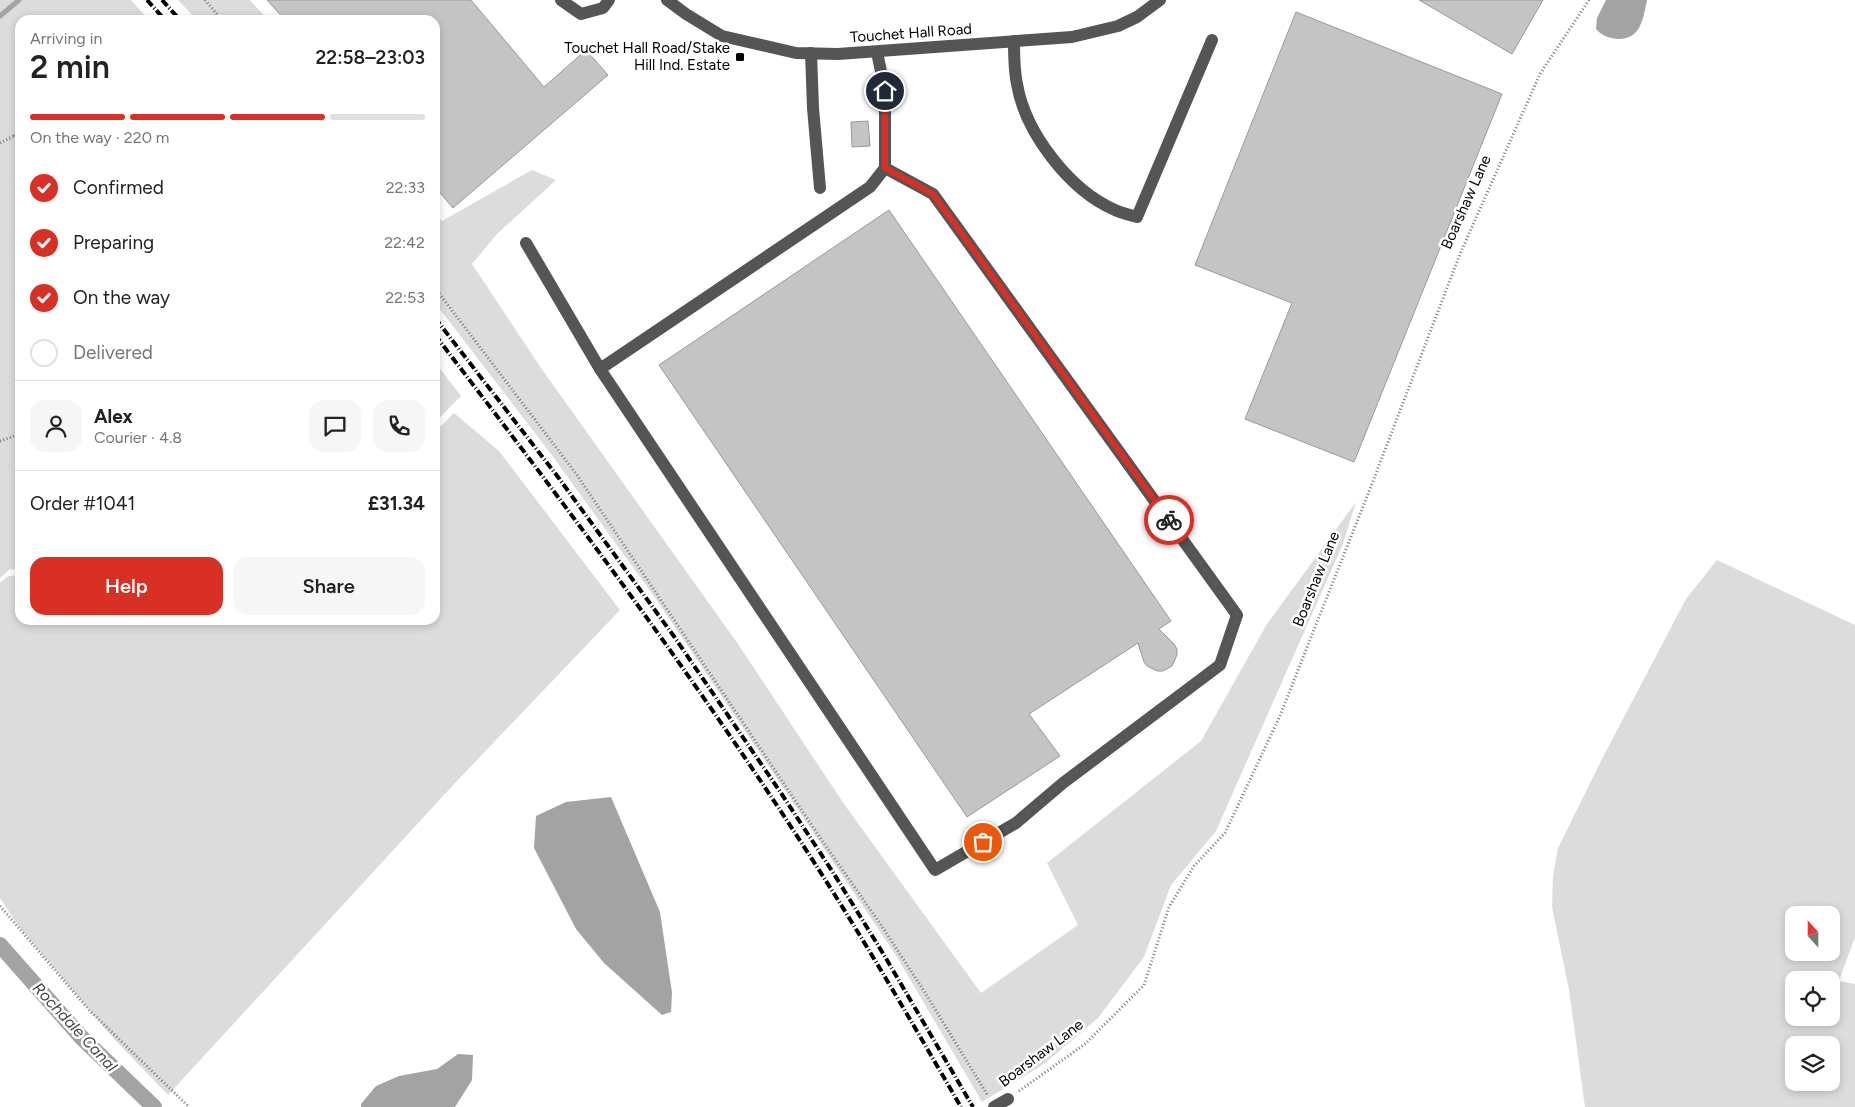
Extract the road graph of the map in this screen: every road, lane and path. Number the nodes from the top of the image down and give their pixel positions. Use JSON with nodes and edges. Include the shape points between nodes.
{"nodes":[{"id":1,"x":205,"y":0,"type":"edge"},
{"id":2,"x":561,"y":0,"type":"edge"},
{"id":3,"x":609,"y":0,"type":"edge"},
{"id":4,"x":667,"y":0,"type":"edge"},
{"id":5,"x":1160,"y":0,"type":"edge"},
{"id":6,"x":1589,"y":0,"type":"edge"},
{"id":7,"x":218,"y":15,"type":"edge"},
{"id":8,"x":1212,"y":40,"type":"dead end"},
{"id":9,"x":1014,"y":42,"type":"junction"},
{"id":10,"x":878,"y":52,"type":"junction"},
{"id":11,"x":811,"y":53,"type":"junction"},
{"id":12,"x":14,"y":136,"type":"edge"},
{"id":13,"x":0,"y":143,"type":"edge"},
{"id":14,"x":885,"y":168,"type":"junction"},
{"id":15,"x":820,"y":188,"type":"dead end"},
{"id":16,"x":526,"y":243,"type":"dead end"},
{"id":17,"x":440,"y":295,"type":"edge"},
{"id":18,"x":600,"y":369,"type":"junction"},
{"id":19,"x":15,"y":436,"type":"edge"},
{"id":20,"x":0,"y":441,"type":"edge"},
{"id":21,"x":0,"y":906,"type":"edge"},
{"id":22,"x":1008,"y":1099,"type":"joint"},
{"id":23,"x":189,"y":1107,"type":"edge"},
{"id":24,"x":994,"y":1107,"type":"edge"}],
"edges":[{"from":1,"to":7,"type":"path"},
{"from":2,"to":3,"type":"street","via":[[581,14],[603,8]]},
{"from":4,"to":11,"type":"street","name":"Touchet Hall Road","via":[[722,36],[796,53]]},
{"from":5,"to":9,"type":"street","name":"Touchet Hall Road","via":[[1137,17],[1111,28],[1072,37]]},
{"from":6,"to":22,"type":"path","name":"Boarshaw Lane","via":[[1540,74],[1460,254],[1279,718],[1225,833],[1194,866],[1169,908],[1144,985],[1085,1044]]},
{"from":8,"to":9,"type":"street","via":[[1137,217],[1114,210],[1082,189],[1047,151],[1021,101]]},
{"from":9,"to":10,"type":"street","name":"Touchet Hall Road"},
{"from":10,"to":11,"type":"street","name":"Touchet Hall Road"},
{"from":10,"to":14,"type":"street","via":[[885,91]]},
{"from":11,"to":15,"type":"street"},
{"from":12,"to":13,"type":"path"},
{"from":14,"to":18,"type":"street","via":[[870,187]]},
{"from":14,"to":18,"type":"street","via":[[933,194],[1238,615],[1220,665],[1062,783],[1016,823],[934,870]]},
{"from":16,"to":18,"type":"street"},
{"from":17,"to":24,"type":"path","via":[[577,475],[881,924]]},
{"from":19,"to":20,"type":"path"},
{"from":21,"to":23,"type":"path","via":[[89,1010]]},
{"from":22,"to":24,"type":"street","name":"Boarshaw Lane"}]}
